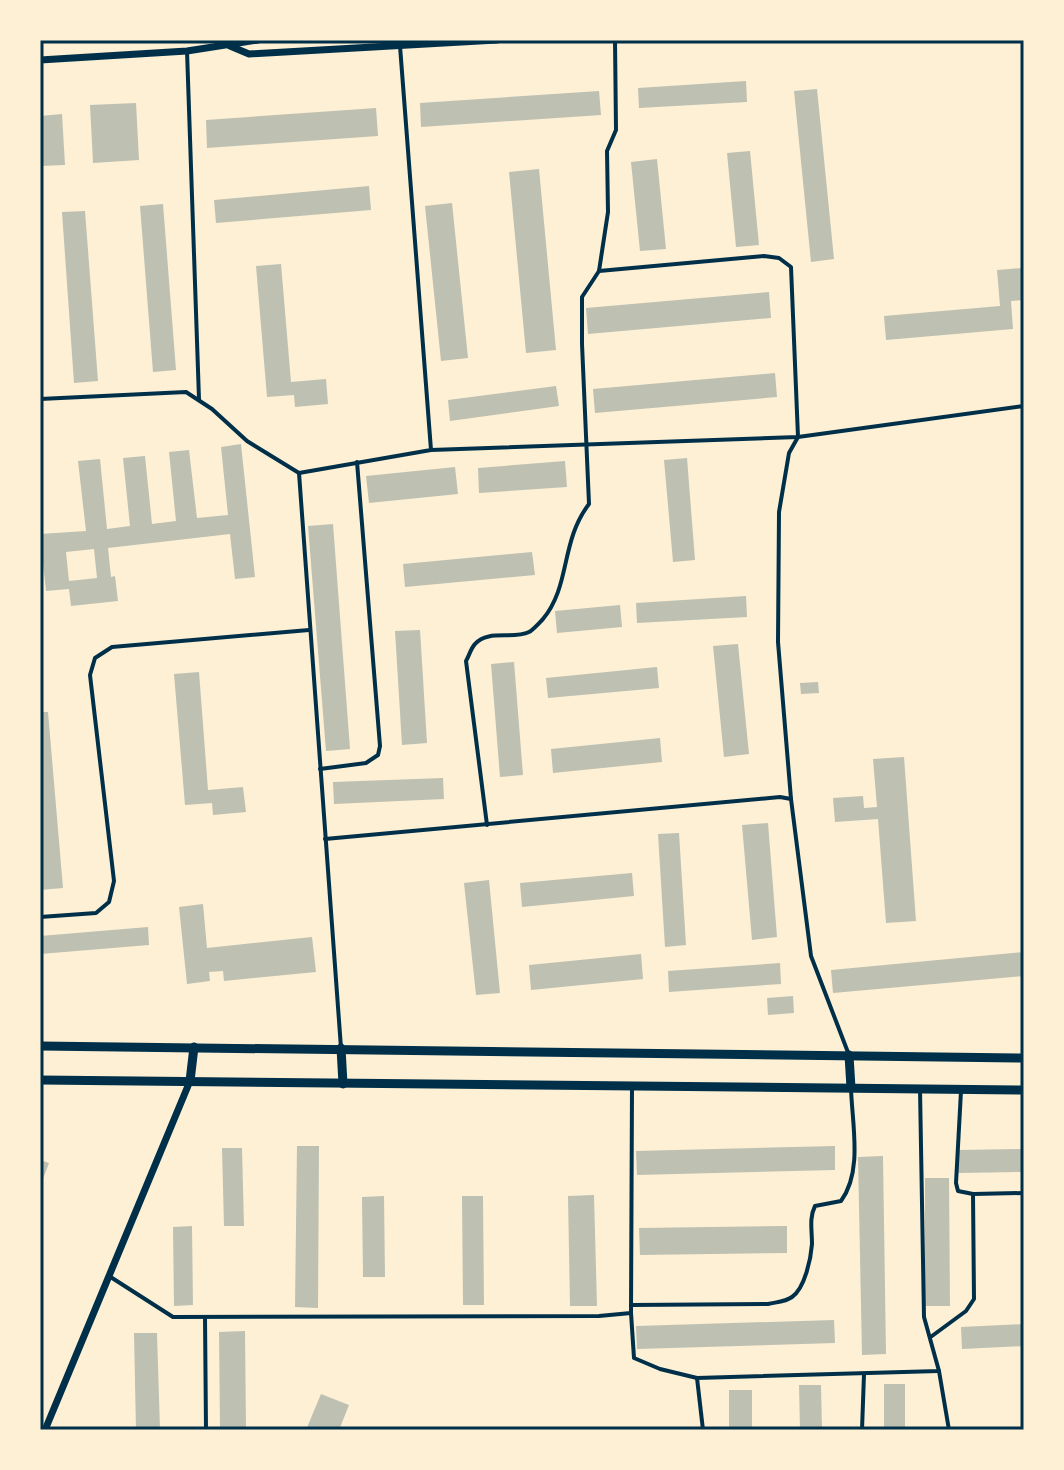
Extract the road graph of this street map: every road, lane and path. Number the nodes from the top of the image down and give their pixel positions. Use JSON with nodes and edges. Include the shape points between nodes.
{"nodes":[{"id":1,"x":258,"y":40,"type":"edge"},
{"id":2,"x":497,"y":40,"type":"edge"},
{"id":3,"x":615,"y":40,"type":"edge"},
{"id":4,"x":230,"y":46,"type":"junction"},
{"id":5,"x":400,"y":46,"type":"junction"},
{"id":6,"x":187,"y":51,"type":"junction"},
{"id":7,"x":40,"y":60,"type":"edge"},
{"id":8,"x":599,"y":271,"type":"junction"},
{"id":9,"x":40,"y":399,"type":"edge"},
{"id":10,"x":199,"y":399,"type":"junction"},
{"id":11,"x":1024,"y":406,"type":"edge"},
{"id":12,"x":798,"y":437,"type":"junction"},
{"id":13,"x":588,"y":444,"type":"junction"},
{"id":14,"x":431,"y":450,"type":"junction"},
{"id":15,"x":357,"y":462,"type":"junction"},
{"id":16,"x":299,"y":473,"type":"junction"},
{"id":17,"x":310,"y":630,"type":"junction"},
{"id":18,"x":320,"y":769,"type":"junction"},
{"id":19,"x":791,"y":799,"type":"junction"},
{"id":20,"x":487,"y":825,"type":"junction"},
{"id":21,"x":325,"y":839,"type":"junction"},
{"id":22,"x":40,"y":917,"type":"edge"},
{"id":23,"x":40,"y":1046,"type":"edge"},
{"id":24,"x":194,"y":1047,"type":"junction"},
{"id":25,"x":341,"y":1048,"type":"junction"},
{"id":26,"x":849,"y":1055,"type":"junction"},
{"id":27,"x":1024,"y":1058,"type":"edge"},
{"id":28,"x":40,"y":1080,"type":"edge"},
{"id":29,"x":190,"y":1081,"type":"junction"},
{"id":30,"x":343,"y":1084,"type":"junction"},
{"id":31,"x":632,"y":1086,"type":"junction"},
{"id":32,"x":851,"y":1088,"type":"junction"},
{"id":33,"x":920,"y":1089,"type":"junction"},
{"id":34,"x":961,"y":1089,"type":"junction"},
{"id":35,"x":1024,"y":1090,"type":"edge"},
{"id":36,"x":1024,"y":1193,"type":"edge"},
{"id":37,"x":973,"y":1194,"type":"junction"},
{"id":38,"x":109,"y":1276,"type":"junction"},
{"id":39,"x":631,"y":1305,"type":"junction"},
{"id":40,"x":631,"y":1313,"type":"junction"},
{"id":41,"x":205,"y":1317,"type":"junction"},
{"id":42,"x":931,"y":1337,"type":"junction"},
{"id":43,"x":939,"y":1371,"type":"junction"},
{"id":44,"x":864,"y":1374,"type":"junction"},
{"id":45,"x":697,"y":1378,"type":"junction"},
{"id":46,"x":45,"y":1430,"type":"edge"},
{"id":47,"x":206,"y":1430,"type":"edge"},
{"id":48,"x":703,"y":1430,"type":"edge"},
{"id":49,"x":862,"y":1430,"type":"edge"},
{"id":50,"x":949,"y":1430,"type":"edge"}],
"edges":[{"from":1,"to":4,"type":"street"},
{"from":2,"to":5,"type":"street"},
{"from":3,"to":8,"type":"lane","via":[[616,130],[607,151],[608,212]]},
{"from":4,"to":5,"type":"street","via":[[249,54]]},
{"from":4,"to":6,"type":"street"},
{"from":5,"to":14,"type":"lane"},
{"from":6,"to":7,"type":"street"},
{"from":6,"to":10,"type":"lane"},
{"from":8,"to":12,"type":"lane","via":[[764,256],[791,267]]},
{"from":8,"to":13,"type":"lane","via":[[582,297]]},
{"from":9,"to":10,"type":"lane","via":[[186,392]]},
{"from":10,"to":16,"type":"lane","via":[[247,441]]},
{"from":11,"to":12,"type":"lane"},
{"from":12,"to":13,"type":"lane"},
{"from":12,"to":19,"type":"lane","via":[[789,453],[779,512],[778,642]]},
{"from":13,"to":14,"type":"lane"},
{"from":13,"to":20,"type":"lane","via":[[589,504],[577,519],[561,586],[550,607],[529,632],[475,643],[466,661]]},
{"from":14,"to":15,"type":"lane"},
{"from":15,"to":16,"type":"lane"},
{"from":15,"to":18,"type":"lane","via":[[380,746],[378,755],[366,763]]},
{"from":16,"to":17,"type":"lane"},
{"from":17,"to":18,"type":"lane"},
{"from":17,"to":22,"type":"lane","via":[[112,647],[95,658],[90,675],[114,881],[109,902],[96,913]]},
{"from":18,"to":21,"type":"lane"},
{"from":19,"to":20,"type":"lane"},
{"from":19,"to":26,"type":"lane","via":[[811,956]]},
{"from":20,"to":21,"type":"lane"},
{"from":21,"to":25,"type":"lane"},
{"from":23,"to":24,"type":"street"},
{"from":24,"to":25,"type":"street"},
{"from":24,"to":29,"type":"street"},
{"from":25,"to":26,"type":"street"},
{"from":25,"to":30,"type":"street"},
{"from":26,"to":27,"type":"street"},
{"from":26,"to":32,"type":"street"},
{"from":28,"to":29,"type":"street"},
{"from":29,"to":30,"type":"street"},
{"from":29,"to":38,"type":"street"},
{"from":30,"to":31,"type":"street"},
{"from":31,"to":32,"type":"street"},
{"from":31,"to":39,"type":"lane"},
{"from":32,"to":33,"type":"street"},
{"from":32,"to":39,"type":"lane","via":[[854,1173],[841,1201],[815,1206],[812,1247],[795,1295],[768,1304]]},
{"from":33,"to":34,"type":"street"},
{"from":33,"to":42,"type":"lane","via":[[924,1317]]},
{"from":34,"to":35,"type":"street"},
{"from":34,"to":37,"type":"lane","via":[[956,1183],[958,1191]]},
{"from":36,"to":37,"type":"lane"},
{"from":37,"to":42,"type":"lane","via":[[974,1299]]},
{"from":38,"to":41,"type":"lane","via":[[173,1317]]},
{"from":38,"to":46,"type":"street"},
{"from":39,"to":40,"type":"lane"},
{"from":40,"to":41,"type":"lane"},
{"from":40,"to":45,"type":"lane","via":[[634,1358]]},
{"from":41,"to":47,"type":"lane"},
{"from":42,"to":43,"type":"lane"},
{"from":43,"to":44,"type":"lane"},
{"from":43,"to":50,"type":"lane"},
{"from":44,"to":45,"type":"lane"},
{"from":44,"to":49,"type":"lane"},
{"from":45,"to":48,"type":"lane"}]}
